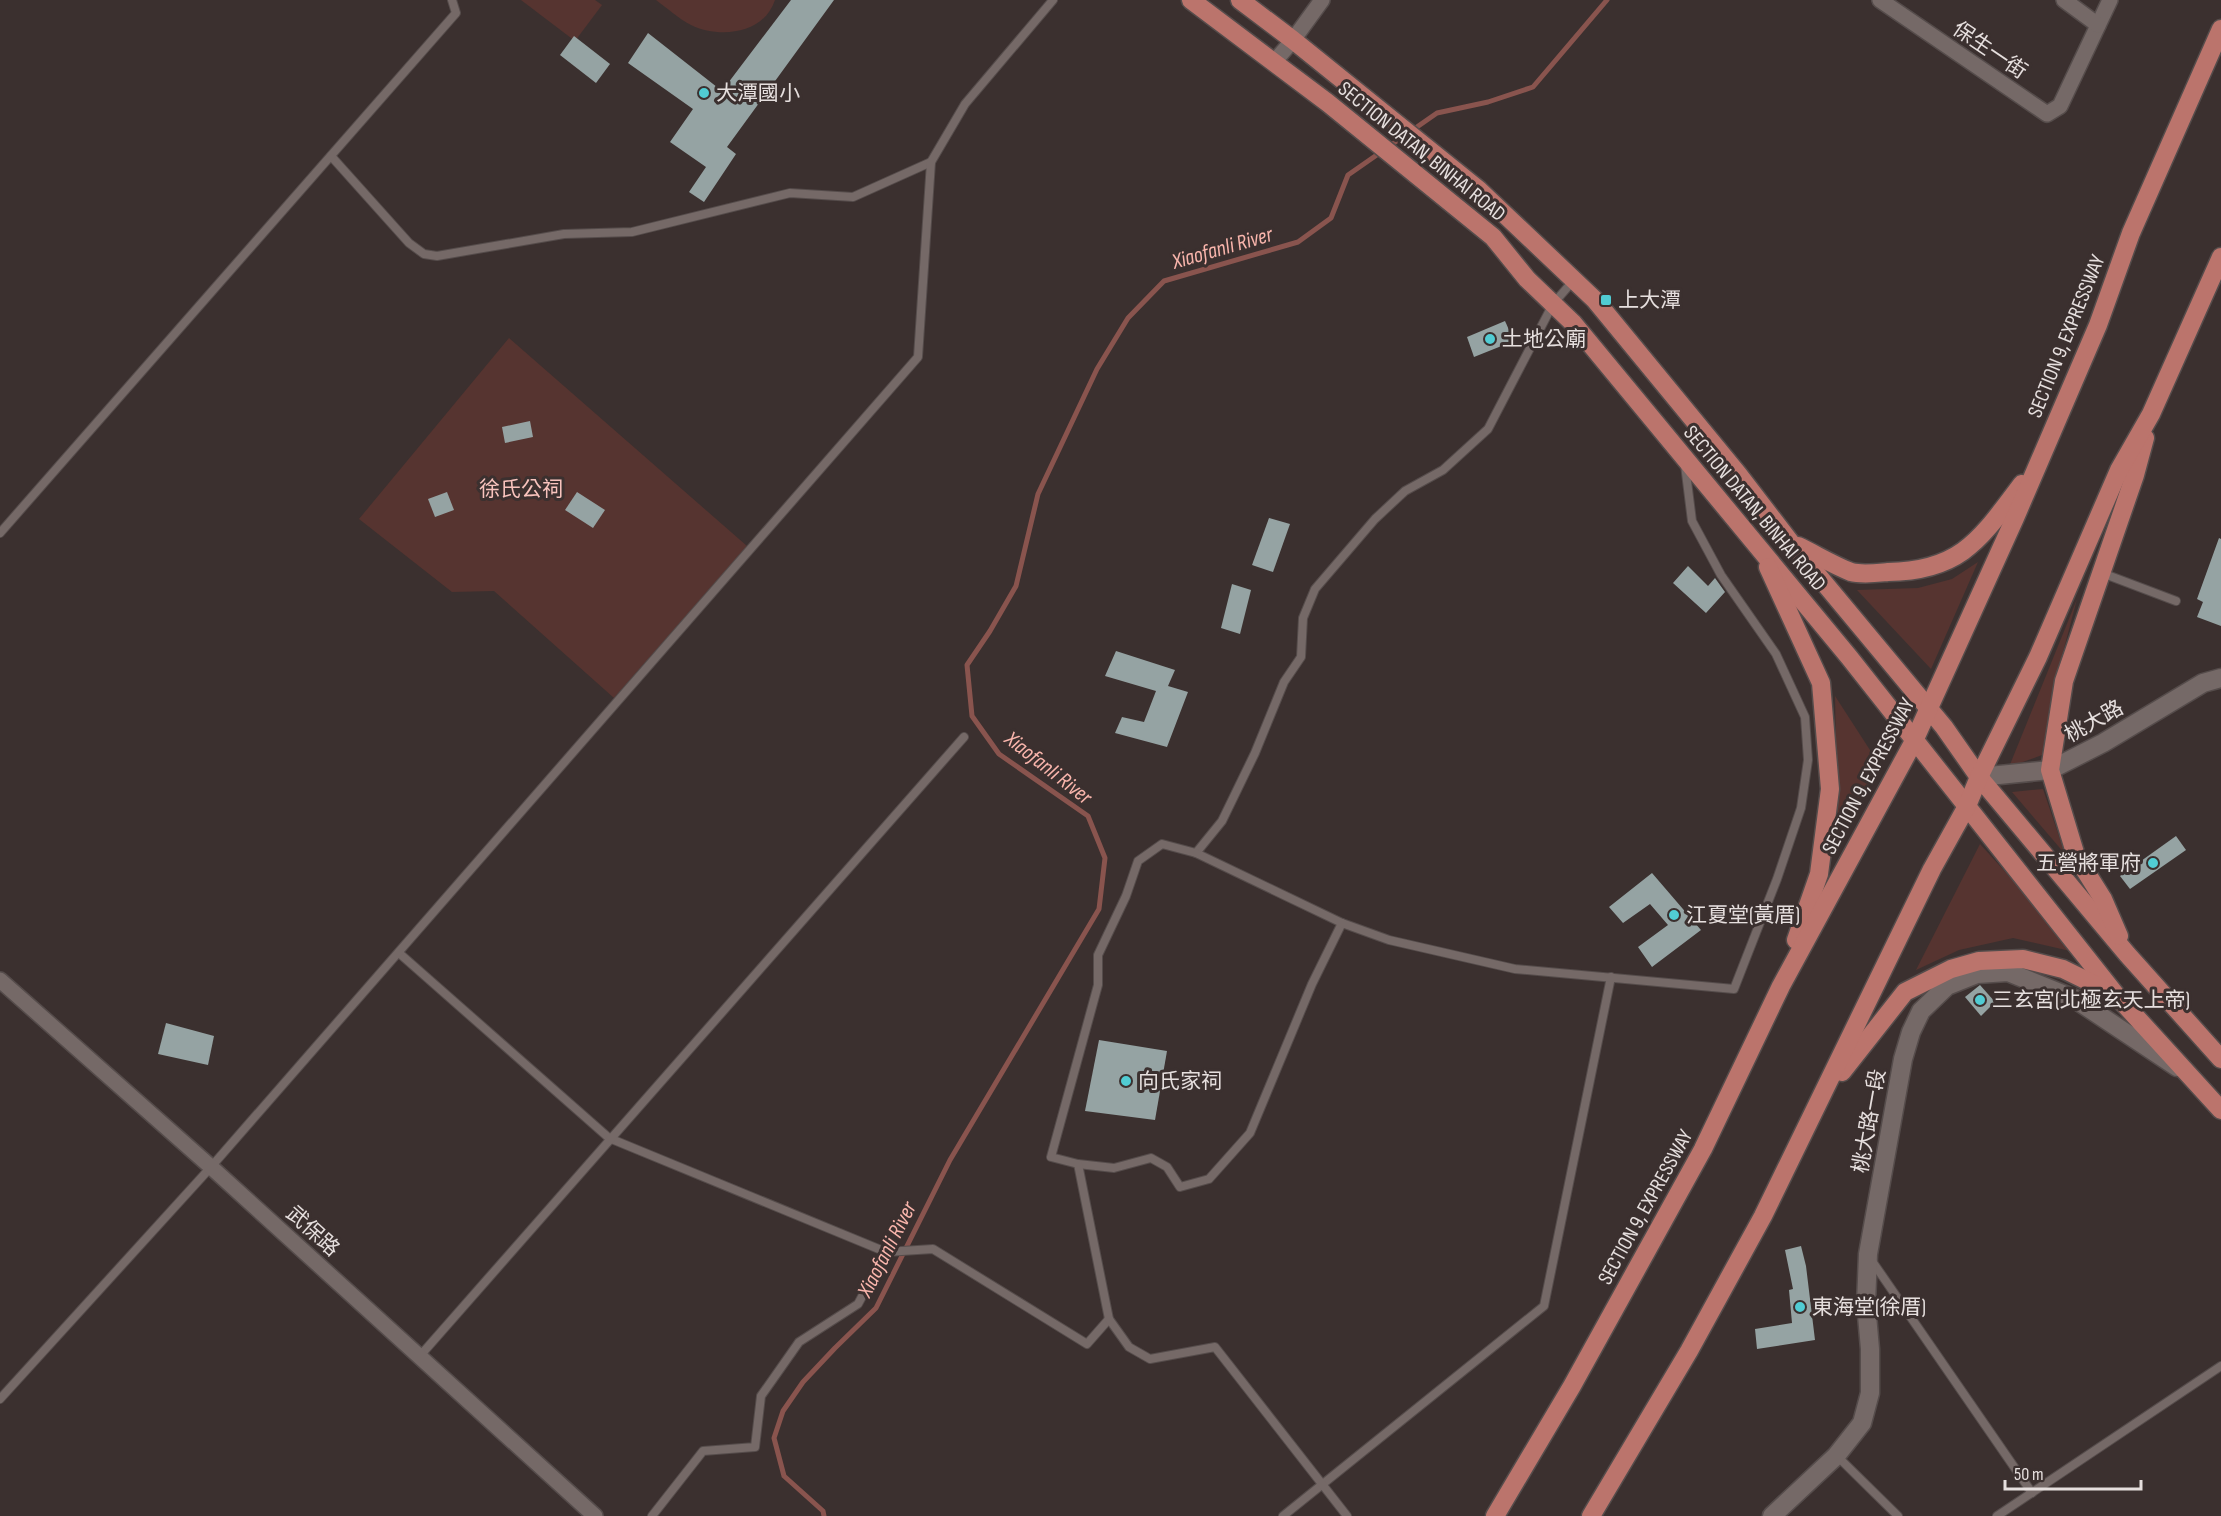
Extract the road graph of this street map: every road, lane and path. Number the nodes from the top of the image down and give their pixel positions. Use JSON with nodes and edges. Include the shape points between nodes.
{"nodes":[{"id":1,"x":452,"y":0,"type":"edge"},
{"id":2,"x":1053,"y":0,"type":"edge"},
{"id":3,"x":1191,"y":0,"type":"edge"},
{"id":4,"x":1240,"y":0,"type":"edge"},
{"id":5,"x":1322,"y":0,"type":"edge"},
{"id":6,"x":1880,"y":0,"type":"edge"},
{"id":7,"x":2064,"y":0,"type":"edge"},
{"id":8,"x":2110,"y":0,"type":"edge"},
{"id":9,"x":2098,"y":25,"type":"junction"},
{"id":10,"x":2221,"y":29,"type":"edge"},
{"id":11,"x":1293,"y":40,"type":"junction"},
{"id":12,"x":1275,"y":61,"type":"junction"},
{"id":13,"x":331,"y":156,"type":"junction"},
{"id":14,"x":931,"y":162,"type":"junction"},
{"id":15,"x":2221,"y":257,"type":"edge"},
{"id":16,"x":1574,"y":280,"type":"junction"},
{"id":17,"x":1553,"y":304,"type":"junction"},
{"id":18,"x":2151,"y":414,"type":"junction"},
{"id":19,"x":1684,"y":457,"type":"junction"},
{"id":20,"x":2038,"y":464,"type":"junction"},
{"id":21,"x":0,"y":533,"type":"edge"},
{"id":22,"x":1791,"y":543,"type":"junction"},
{"id":23,"x":1760,"y":549,"type":"junction"},
{"id":24,"x":2101,"y":573,"type":"junction"},
{"id":25,"x":2176,"y":601,"type":"dead end"},
{"id":26,"x":2221,"y":678,"type":"edge"},
{"id":27,"x":1929,"y":709,"type":"junction"},
{"id":28,"x":964,"y":737,"type":"dead end"},
{"id":29,"x":1914,"y":741,"type":"junction"},
{"id":30,"x":2050,"y":770,"type":"junction"},
{"id":31,"x":1979,"y":777,"type":"junction"},
{"id":32,"x":1967,"y":806,"type":"junction"},
{"id":33,"x":1196,"y":853,"type":"junction"},
{"id":34,"x":1342,"y":923,"type":"junction"},
{"id":35,"x":399,"y":953,"type":"junction"},
{"id":36,"x":2127,"y":954,"type":"junction"},
{"id":37,"x":1611,"y":977,"type":"junction"},
{"id":38,"x":0,"y":980,"type":"edge"},
{"id":39,"x":1781,"y":986,"type":"junction"},
{"id":40,"x":2116,"y":995,"type":"junction"},
{"id":41,"x":2221,"y":1059,"type":"edge"},
{"id":42,"x":2192,"y":1077,"type":"junction"},
{"id":43,"x":1819,"y":1102,"type":"junction"},
{"id":44,"x":2221,"y":1110,"type":"edge"},
{"id":45,"x":609,"y":1138,"type":"junction"},
{"id":46,"x":1078,"y":1164,"type":"junction"},
{"id":47,"x":211,"y":1167,"type":"junction"},
{"id":48,"x":886,"y":1252,"type":"junction"},
{"id":49,"x":1868,"y":1254,"type":"junction"},
{"id":50,"x":1109,"y":1319,"type":"junction"},
{"id":51,"x":419,"y":1357,"type":"junction"},
{"id":52,"x":2221,"y":1366,"type":"edge"},
{"id":53,"x":0,"y":1399,"type":"edge"},
{"id":54,"x":1836,"y":1456,"type":"junction"},
{"id":55,"x":1323,"y":1485,"type":"junction"},
{"id":56,"x":2032,"y":1493,"type":"junction"},
{"id":57,"x":595,"y":1516,"type":"edge"},
{"id":58,"x":652,"y":1516,"type":"edge"},
{"id":59,"x":1283,"y":1516,"type":"edge"},
{"id":60,"x":1347,"y":1516,"type":"edge"},
{"id":61,"x":1495,"y":1516,"type":"edge"},
{"id":62,"x":1591,"y":1516,"type":"edge"},
{"id":63,"x":1772,"y":1516,"type":"edge"},
{"id":64,"x":1898,"y":1516,"type":"edge"},
{"id":65,"x":1997,"y":1516,"type":"edge"}],
"edges":[{"from":1,"to":13,"type":"lane","via":[[456,14]]},
{"from":2,"to":14,"type":"lane","via":[[965,104]]},
{"from":3,"to":12,"type":"main road","name":"SECTION DATAN, BINHAI ROAD"},
{"from":4,"to":11,"type":"main road","name":"SECTION DATAN, BINHAI ROAD"},
{"from":5,"to":11,"type":"street"},
{"from":6,"to":9,"type":"street","name":"保生一街","via":[[2047,114],[2060,106]]},
{"from":7,"to":9,"type":"street"},
{"from":8,"to":9,"type":"street"},
{"from":10,"to":20,"type":"main road","name":"SECTION 9, EXPRESSWAY","via":[[2131,233],[2098,325]]},
{"from":11,"to":12,"type":"street"},
{"from":11,"to":16,"type":"main road","name":"SECTION DATAN, BINHAI ROAD","via":[[1479,190]]},
{"from":12,"to":17,"type":"main road","name":"SECTION DATAN, BINHAI ROAD","via":[[1493,237]]},
{"from":13,"to":14,"type":"lane","via":[[409,243],[424,254],[436,256],[564,234],[632,232],[790,193],[853,197]]},
{"from":13,"to":21,"type":"lane"},
{"from":14,"to":35,"type":"lane","via":[[918,357]]},
{"from":15,"to":18,"type":"main road"},
{"from":16,"to":17,"type":"lane"},
{"from":16,"to":22,"type":"main road","name":"SECTION DATAN, BINHAI ROAD","via":[[1603,309]]},
{"from":17,"to":19,"type":"main road","name":"SECTION DATAN, BINHAI ROAD"},
{"from":17,"to":33,"type":"lane","via":[[1488,429],[1443,470],[1405,491],[1375,519],[1315,589],[1304,618],[1301,657],[1284,682],[1222,821]]},
{"from":18,"to":24,"type":"main road","via":[[2135,475]]},
{"from":18,"to":31,"type":"main road","via":[[2118,470],[2038,657]]},
{"from":19,"to":23,"type":"main road","name":"SECTION DATAN, BINHAI ROAD"},
{"from":19,"to":37,"type":"lane","via":[[1692,521],[1721,575],[1776,654],[1804,717],[1808,760],[1801,808],[1734,989]]},
{"from":20,"to":22,"type":"main road","via":[[1989,528],[1965,552],[1937,566],[1909,572],[1854,573]]},
{"from":20,"to":27,"type":"main road","name":"SECTION 9, EXPRESSWAY"},
{"from":22,"to":27,"type":"main road","name":"SECTION DATAN, BINHAI ROAD"},
{"from":23,"to":29,"type":"main road","name":"SECTION DATAN, BINHAI ROAD"},
{"from":23,"to":39,"type":"main road","via":[[1821,683],[1830,789],[1819,874]]},
{"from":24,"to":25,"type":"lane"},
{"from":24,"to":30,"type":"main road","via":[[2064,681]]},
{"from":26,"to":30,"type":"street","name":"桃大路","via":[[2204,683]]},
{"from":27,"to":29,"type":"main road","name":"SECTION 9, EXPRESSWAY"},
{"from":27,"to":31,"type":"main road","name":"SECTION DATAN, BINHAI ROAD"},
{"from":28,"to":45,"type":"lane"},
{"from":29,"to":32,"type":"main road","name":"SECTION DATAN, BINHAI ROAD"},
{"from":29,"to":39,"type":"main road","name":"SECTION 9, EXPRESSWAY"},
{"from":30,"to":31,"type":"street","name":"桃大路"},
{"from":30,"to":36,"type":"main road","via":[[2076,856],[2103,899]]},
{"from":31,"to":32,"type":"main road"},
{"from":31,"to":36,"type":"main road","name":"SECTION DATAN, BINHAI ROAD"},
{"from":32,"to":40,"type":"main road","name":"SECTION DATAN, BINHAI ROAD"},
{"from":32,"to":43,"type":"main road","via":[[1932,869]]},
{"from":33,"to":34,"type":"lane"},
{"from":33,"to":46,"type":"lane","via":[[1162,844],[1138,861],[1098,955],[1098,985],[1051,1157]]},
{"from":34,"to":37,"type":"lane","via":[[1389,940],[1515,969]]},
{"from":34,"to":46,"type":"lane","via":[[1312,984],[1250,1133],[1209,1179],[1180,1187],[1167,1167],[1151,1158],[1114,1168]]},
{"from":35,"to":45,"type":"lane"},
{"from":35,"to":47,"type":"lane"},
{"from":36,"to":41,"type":"main road","name":"SECTION DATAN, BINHAI ROAD"},
{"from":37,"to":55,"type":"lane","via":[[1544,1306]]},
{"from":38,"to":47,"type":"street","name":"武保路"},
{"from":39,"to":61,"type":"main road","name":"SECTION 9, EXPRESSWAY","via":[[1703,1149]]},
{"from":40,"to":42,"type":"main road","name":"SECTION DATAN, BINHAI ROAD"},
{"from":40,"to":43,"type":"main road","via":[[2063,969],[2023,959],[1979,961],[1951,969],[1905,992]]},
{"from":42,"to":44,"type":"main road","name":"SECTION DATAN, BINHAI ROAD"},
{"from":42,"to":49,"type":"street","name":"桃大路一段","via":[[2075,999],[2036,982],[2008,972],[1977,974],[1947,986],[1921,1011],[1908,1041]]},
{"from":43,"to":62,"type":"main road","via":[[1763,1216],[1689,1351]]},
{"from":45,"to":48,"type":"lane"},
{"from":45,"to":51,"type":"lane"},
{"from":46,"to":50,"type":"lane"},
{"from":47,"to":51,"type":"street","name":"武保路"},
{"from":47,"to":53,"type":"lane"},
{"from":48,"to":50,"type":"lane","via":[[933,1250],[1087,1344]]},
{"from":48,"to":58,"type":"lane","via":[[858,1304],[800,1342],[761,1396],[755,1447],[704,1451]]},
{"from":49,"to":54,"type":"street","name":"桃大路一段","via":[[1870,1393],[1862,1423]]},
{"from":49,"to":56,"type":"lane"},
{"from":50,"to":55,"type":"lane","via":[[1129,1347],[1150,1359],[1215,1347]]},
{"from":51,"to":57,"type":"street","name":"武保路"},
{"from":52,"to":56,"type":"lane"},
{"from":54,"to":63,"type":"street","name":"桃大路一段"},
{"from":54,"to":64,"type":"lane"},
{"from":55,"to":59,"type":"lane"},
{"from":55,"to":60,"type":"lane"},
{"from":56,"to":65,"type":"lane"}]}
